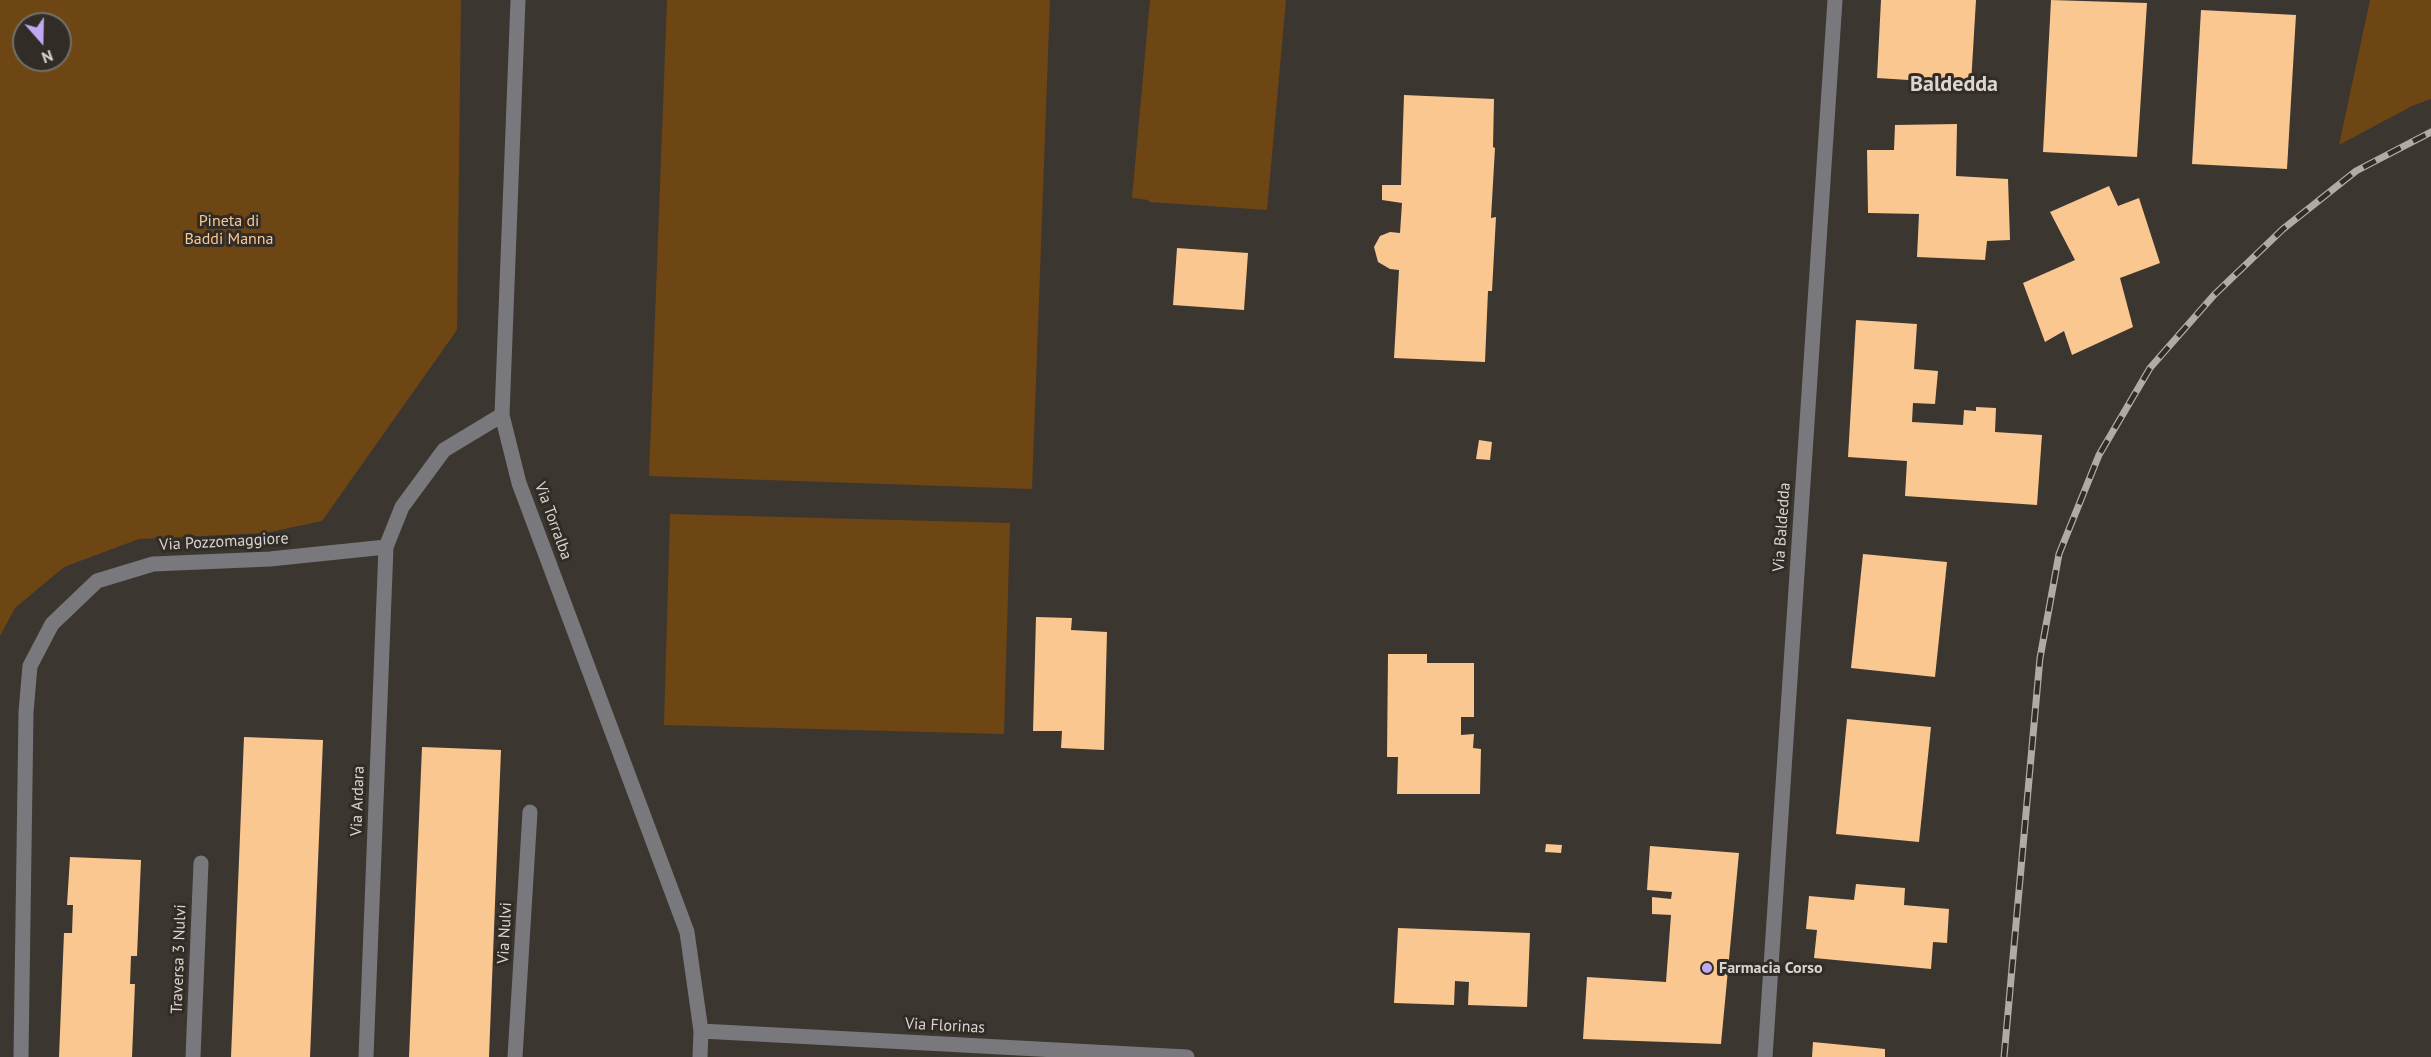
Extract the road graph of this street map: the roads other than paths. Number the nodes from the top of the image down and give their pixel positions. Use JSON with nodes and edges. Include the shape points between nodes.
{"nodes":[{"id":1,"x":518,"y":0,"type":"edge"},
{"id":2,"x":1835,"y":0,"type":"edge"},
{"id":3,"x":502,"y":415,"type":"junction"},
{"id":4,"x":386,"y":547,"type":"junction"},
{"id":5,"x":530,"y":812,"type":"dead end"},
{"id":6,"x":201,"y":863,"type":"dead end"},
{"id":7,"x":701,"y":1031,"type":"junction"},
{"id":8,"x":21,"y":1057,"type":"edge"},
{"id":9,"x":194,"y":1057,"type":"edge"},
{"id":10,"x":366,"y":1057,"type":"edge"},
{"id":11,"x":515,"y":1057,"type":"edge"},
{"id":12,"x":700,"y":1057,"type":"edge"},
{"id":13,"x":1187,"y":1057,"type":"edge"},
{"id":14,"x":1765,"y":1057,"type":"edge"}],
"edges":[{"from":1,"to":3,"type":"street","name":"Via Torralba"},
{"from":2,"to":14,"type":"street","name":"Via Baldedda"},
{"from":3,"to":4,"type":"street","via":[[444,450],[402,507]]},
{"from":3,"to":7,"type":"street","name":"Via Torralba","via":[[519,483],[687,932]]},
{"from":4,"to":8,"type":"street","name":"Via Pozzomaggiore","via":[[270,559],[153,564],[97,581],[52,624],[30,666],[26,712]]},
{"from":4,"to":10,"type":"street","name":"Via Ardara"},
{"from":5,"to":11,"type":"street","name":"Via Nulvi"},
{"from":6,"to":9,"type":"street","name":"Traversa 3 Nulvi"},
{"from":7,"to":12,"type":"street","name":"Via Torralba"},
{"from":7,"to":13,"type":"street","name":"Via Florinas"}]}
